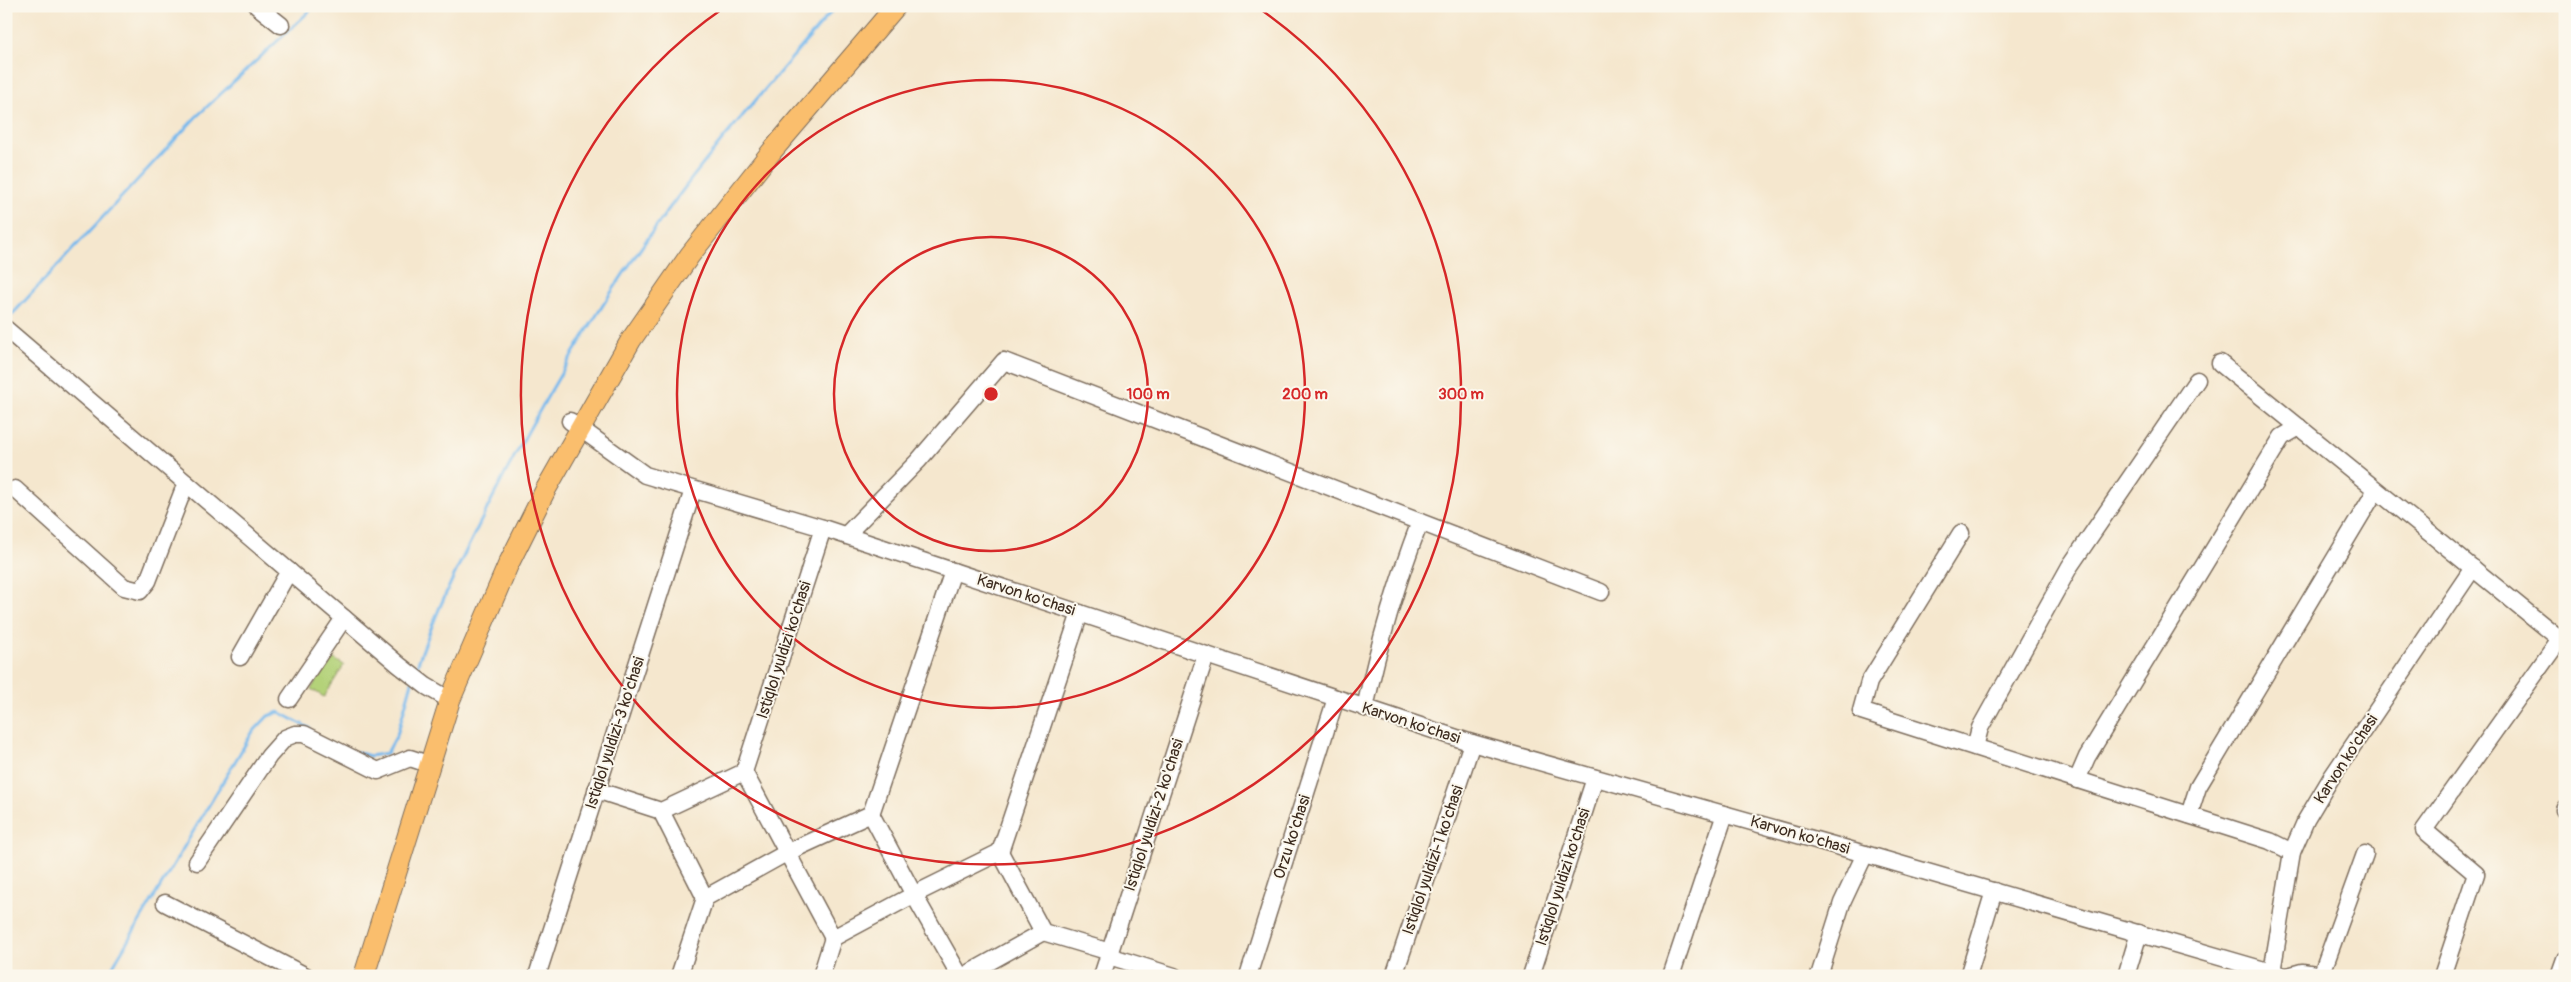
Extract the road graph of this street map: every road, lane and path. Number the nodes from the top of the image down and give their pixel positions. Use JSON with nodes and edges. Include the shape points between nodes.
{"nodes":[{"id":1,"x":257,"y":6,"type":"edge"},
{"id":2,"x":880,"y":6,"type":"edge"},
{"id":3,"x":896,"y":6,"type":"edge"},
{"id":4,"x":281,"y":25,"type":"dead end"},
{"id":5,"x":10,"y":333,"type":"edge"},
{"id":6,"x":2220,"y":363,"type":"dead end"},
{"id":7,"x":2196,"y":380,"type":"dead end"},
{"id":8,"x":575,"y":425,"type":"junction"},
{"id":9,"x":2299,"y":427,"type":"junction"},
{"id":10,"x":186,"y":483,"type":"junction"},
{"id":11,"x":15,"y":489,"type":"dead end"},
{"id":12,"x":693,"y":490,"type":"junction"},
{"id":13,"x":2376,"y":490,"type":"junction"},
{"id":14,"x":1420,"y":522,"type":"junction"},
{"id":15,"x":823,"y":528,"type":"junction"},
{"id":16,"x":1961,"y":533,"type":"dead end"},
{"id":17,"x":846,"y":535,"type":"junction"},
{"id":18,"x":2473,"y":568,"type":"junction"},
{"id":19,"x":289,"y":571,"type":"junction"},
{"id":20,"x":953,"y":571,"type":"junction"},
{"id":21,"x":1601,"y":592,"type":"dead end"},
{"id":22,"x":1080,"y":613,"type":"junction"},
{"id":23,"x":344,"y":618,"type":"junction"},
{"id":24,"x":2563,"y":641,"type":"edge"},
{"id":25,"x":1206,"y":655,"type":"junction"},
{"id":26,"x":240,"y":657,"type":"dead end"},
{"id":27,"x":447,"y":698,"type":"junction"},
{"id":28,"x":1336,"y":698,"type":"junction"},
{"id":29,"x":289,"y":699,"type":"dead end"},
{"id":30,"x":1364,"y":708,"type":"junction"},
{"id":31,"x":1472,"y":743,"type":"junction"},
{"id":32,"x":1975,"y":747,"type":"junction"},
{"id":33,"x":422,"y":762,"type":"junction"},
{"id":34,"x":744,"y":772,"type":"junction"},
{"id":35,"x":1595,"y":778,"type":"junction"},
{"id":36,"x":2077,"y":780,"type":"junction"},
{"id":37,"x":596,"y":790,"type":"junction"},
{"id":38,"x":661,"y":811,"type":"junction"},
{"id":39,"x":871,"y":814,"type":"junction"},
{"id":40,"x":1725,"y":814,"type":"junction"},
{"id":41,"x":2189,"y":815,"type":"junction"},
{"id":42,"x":788,"y":852,"type":"junction"},
{"id":43,"x":1000,"y":852,"type":"junction"},
{"id":44,"x":2292,"y":852,"type":"junction"},
{"id":45,"x":1865,"y":854,"type":"junction"},
{"id":46,"x":2366,"y":854,"type":"dead end"},
{"id":47,"x":197,"y":862,"type":"dead end"},
{"id":48,"x":1994,"y":891,"type":"junction"},
{"id":49,"x":914,"y":895,"type":"junction"},
{"id":50,"x":705,"y":898,"type":"junction"},
{"id":51,"x":165,"y":904,"type":"dead end"},
{"id":52,"x":1043,"y":932,"type":"junction"},
{"id":53,"x":2139,"y":933,"type":"junction"},
{"id":54,"x":834,"y":938,"type":"junction"},
{"id":55,"x":1109,"y":954,"type":"junction"},
{"id":56,"x":2565,"y":959,"type":"edge"},
{"id":57,"x":2282,"y":974,"type":"edge"},
{"id":58,"x":2325,"y":974,"type":"edge"},
{"id":59,"x":306,"y":976,"type":"edge"},
{"id":60,"x":362,"y":976,"type":"edge"},
{"id":61,"x":537,"y":976,"type":"edge"},
{"id":62,"x":679,"y":976,"type":"edge"},
{"id":63,"x":821,"y":976,"type":"edge"},
{"id":64,"x":962,"y":976,"type":"edge"},
{"id":65,"x":1102,"y":976,"type":"edge"},
{"id":66,"x":1174,"y":976,"type":"edge"},
{"id":67,"x":1248,"y":976,"type":"edge"},
{"id":68,"x":1394,"y":976,"type":"edge"},
{"id":69,"x":1531,"y":976,"type":"edge"},
{"id":70,"x":1671,"y":976,"type":"edge"},
{"id":71,"x":1819,"y":976,"type":"edge"},
{"id":72,"x":1968,"y":976,"type":"edge"},
{"id":73,"x":2126,"y":976,"type":"edge"},
{"id":74,"x":2442,"y":976,"type":"edge"},
{"id":75,"x":2559,"y":976,"type":"edge"}],
"edges":[{"from":1,"to":4,"type":"street"},
{"from":2,"to":8,"type":"main road","via":[[707,214],[632,320]]},
{"from":3,"to":8,"type":"main road","via":[[772,151],[690,255]]},
{"from":5,"to":10,"type":"street"},
{"from":6,"to":9,"type":"street"},
{"from":7,"to":32,"type":"street","via":[[2070,566],[1980,728]]},
{"from":8,"to":12,"type":"street","name":"Karvon ko'chasi","via":[[645,475]]},
{"from":8,"to":27,"type":"main road"},
{"from":9,"to":13,"type":"street"},
{"from":9,"to":36,"type":"street","via":[[2282,437],[2087,757]]},
{"from":10,"to":11,"type":"street","via":[[148,581],[140,591],[124,587]]},
{"from":10,"to":19,"type":"street"},
{"from":12,"to":15,"type":"street","name":"Karvon ko'chasi"},
{"from":12,"to":37,"type":"street","name":"Istiqlol yuldizi-3 ko'chasi"},
{"from":13,"to":18,"type":"street"},
{"from":13,"to":41,"type":"street","via":[[2198,787]]},
{"from":14,"to":17,"type":"street","via":[[1004,361],[918,461]]},
{"from":14,"to":21,"type":"street"},
{"from":14,"to":30,"type":"street","via":[[1382,629]]},
{"from":15,"to":17,"type":"street","name":"Karvon ko'chasi"},
{"from":15,"to":34,"type":"street","name":"Istiqlol yuldizi ko'chasi"},
{"from":16,"to":32,"type":"street","via":[[1869,682],[1861,711]]},
{"from":17,"to":20,"type":"street","name":"Karvon ko'chasi"},
{"from":18,"to":24,"type":"street"},
{"from":18,"to":44,"type":"street","name":"Karvon ko'chasi","via":[[2331,778],[2306,820]]},
{"from":19,"to":23,"type":"street"},
{"from":19,"to":26,"type":"street"},
{"from":20,"to":22,"type":"street","name":"Karvon ko'chasi"},
{"from":20,"to":39,"type":"street"},
{"from":22,"to":25,"type":"street","name":"Karvon ko'chasi"},
{"from":22,"to":43,"type":"street"},
{"from":23,"to":27,"type":"street","via":[[413,676]]},
{"from":23,"to":29,"type":"street"},
{"from":24,"to":74,"type":"street","via":[[2424,830],[2476,874]]},
{"from":25,"to":28,"type":"street","name":"Karvon ko'chasi"},
{"from":25,"to":55,"type":"street","name":"Istiqlol yuldizi-2 ko'chasi"},
{"from":27,"to":33,"type":"main road"},
{"from":27,"to":60,"type":"main road"},
{"from":28,"to":30,"type":"street","name":"Karvon ko'chasi"},
{"from":28,"to":67,"type":"street","name":"Orzu ko'chasi"},
{"from":30,"to":31,"type":"street","name":"Karvon ko'chasi"},
{"from":31,"to":35,"type":"street","name":"Karvon ko'chasi"},
{"from":31,"to":68,"type":"street","name":"Istiqlol yuldizi-1 ko'chasi"},
{"from":32,"to":36,"type":"street"},
{"from":33,"to":47,"type":"street","via":[[410,758],[378,771],[304,734],[285,738],[269,756]]},
{"from":33,"to":60,"type":"main road"},
{"from":34,"to":38,"type":"street"},
{"from":34,"to":42,"type":"street"},
{"from":35,"to":40,"type":"street","name":"Karvon ko'chasi"},
{"from":35,"to":69,"type":"street","name":"Istiqlol yuldizi ko'chasi"},
{"from":36,"to":41,"type":"street"},
{"from":37,"to":38,"type":"street"},
{"from":37,"to":61,"type":"street","name":"Istiqlol yuldizi-3 ko'chasi"},
{"from":38,"to":50,"type":"street"},
{"from":39,"to":42,"type":"street"},
{"from":39,"to":49,"type":"street"},
{"from":40,"to":45,"type":"street","name":"Karvon ko'chasi"},
{"from":40,"to":70,"type":"street"},
{"from":41,"to":44,"type":"street","via":[[2270,841]]},
{"from":42,"to":50,"type":"street"},
{"from":42,"to":54,"type":"street"},
{"from":43,"to":49,"type":"street"},
{"from":43,"to":52,"type":"street"},
{"from":44,"to":57,"type":"street","name":"Karvon ko'chasi"},
{"from":45,"to":48,"type":"street","name":"Karvon ko'chasi"},
{"from":45,"to":71,"type":"street","via":[[1842,903]]},
{"from":46,"to":58,"type":"street"},
{"from":48,"to":53,"type":"street","name":"Karvon ko'chasi"},
{"from":48,"to":72,"type":"street"},
{"from":49,"to":54,"type":"street"},
{"from":49,"to":64,"type":"street"},
{"from":50,"to":62,"type":"street"},
{"from":51,"to":59,"type":"street"},
{"from":52,"to":55,"type":"street"},
{"from":52,"to":64,"type":"street"},
{"from":53,"to":57,"type":"street","name":"Karvon ko'chasi"},
{"from":53,"to":73,"type":"street"},
{"from":54,"to":63,"type":"street"},
{"from":55,"to":65,"type":"street","name":"Istiqlol yuldizi-2 ko'chasi"},
{"from":55,"to":66,"type":"street"},
{"from":56,"to":75,"type":"street"},
{"from":57,"to":58,"type":"street","name":"Karvon ko'chasi"}]}
